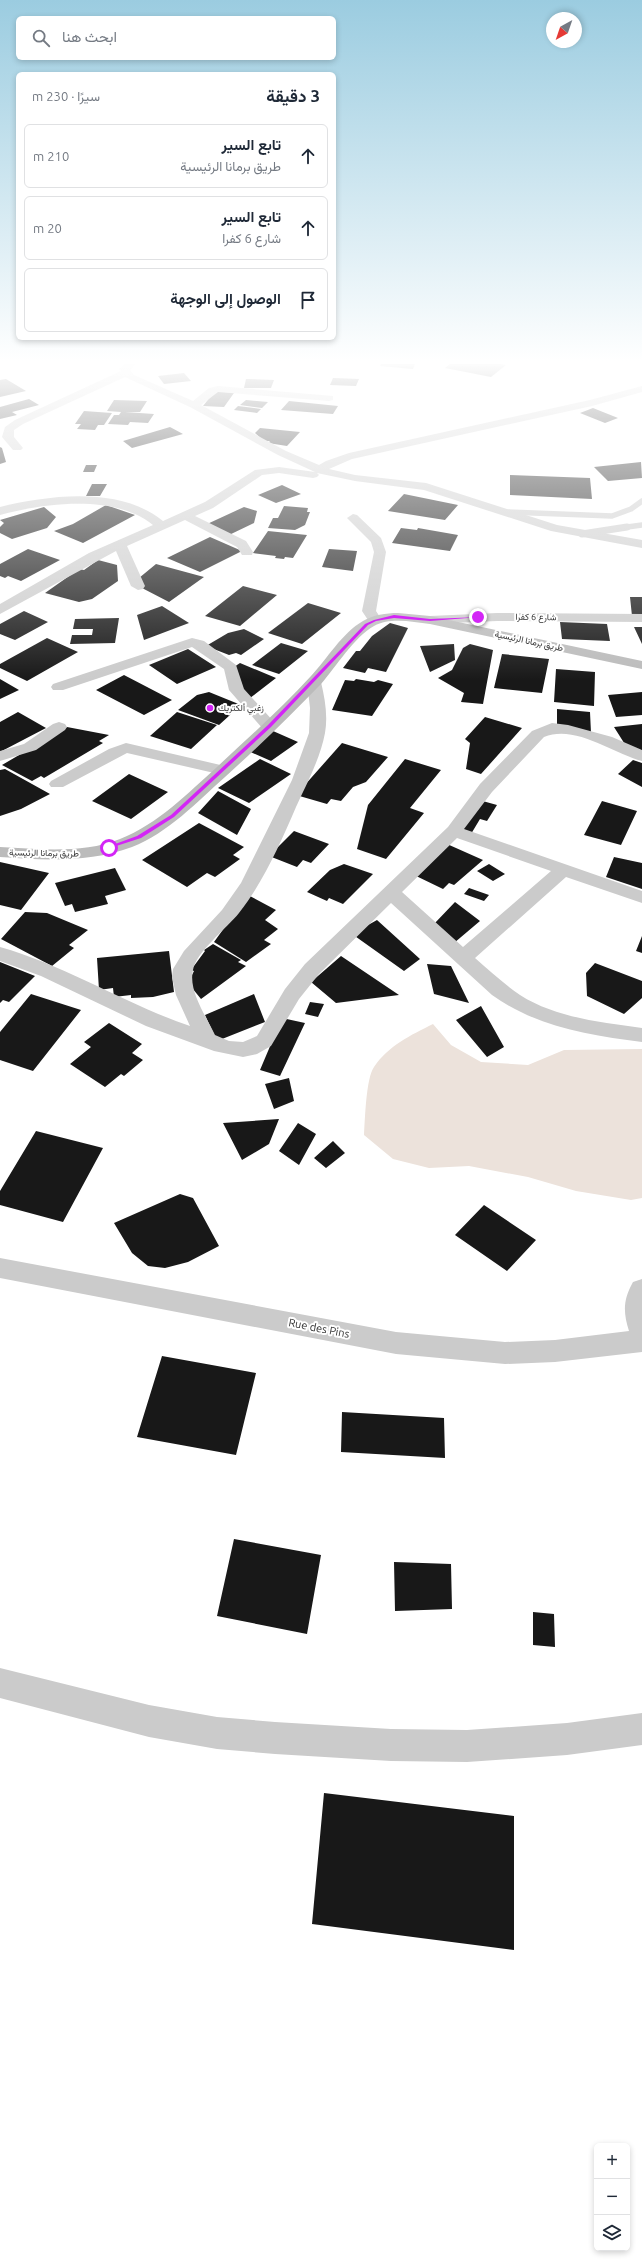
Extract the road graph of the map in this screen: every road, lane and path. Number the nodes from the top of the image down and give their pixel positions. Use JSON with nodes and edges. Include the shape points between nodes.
{"nodes":[{"id":1,"x":320,"y":470,"type":"edge"},
{"id":2,"x":355,"y":478,"type":"junction"},
{"id":3,"x":642,"y":500,"type":"edge"},
{"id":4,"x":0,"y":511,"type":"edge"},
{"id":5,"x":505,"y":512,"type":"junction"},
{"id":6,"x":184,"y":516,"type":"junction"},
{"id":7,"x":354,"y":518,"type":"dead end"},
{"id":8,"x":642,"y":525,"type":"edge"},
{"id":9,"x":161,"y":526,"type":"junction"},
{"id":10,"x":582,"y":534,"type":"junction"},
{"id":11,"x":120,"y":544,"type":"junction"},
{"id":12,"x":642,"y":544,"type":"edge"},
{"id":13,"x":247,"y":552,"type":"dead end"},
{"id":14,"x":138,"y":586,"type":"dead end"},
{"id":15,"x":0,"y":610,"type":"edge"},
{"id":16,"x":642,"y":618,"type":"edge"},
{"id":17,"x":375,"y":620,"type":"junction"},
{"id":18,"x":430,"y":620,"type":"junction"},
{"id":19,"x":642,"y":665,"type":"edge"},
{"id":20,"x":314,"y":682,"type":"junction"},
{"id":21,"x":58,"y":687,"type":"dead end"},
{"id":22,"x":269,"y":726,"type":"junction"},
{"id":23,"x":59,"y":727,"type":"dead end"},
{"id":24,"x":0,"y":756,"type":"edge"},
{"id":25,"x":642,"y":756,"type":"edge"},
{"id":26,"x":223,"y":770,"type":"junction"},
{"id":27,"x":57,"y":784,"type":"dead end"},
{"id":28,"x":454,"y":830,"type":"junction"},
{"id":29,"x":0,"y":852,"type":"edge"},
{"id":30,"x":564,"y":869,"type":"junction"},
{"id":31,"x":390,"y":892,"type":"junction"},
{"id":32,"x":642,"y":897,"type":"edge"},
{"id":33,"x":0,"y":954,"type":"edge"},
{"id":34,"x":463,"y":958,"type":"junction"},
{"id":35,"x":642,"y":1035,"type":"edge"},
{"id":36,"x":207,"y":1040,"type":"junction"},
{"id":37,"x":0,"y":1268,"type":"edge"},
{"id":38,"x":642,"y":1290,"type":"edge"},
{"id":39,"x":642,"y":1334,"type":"edge"},
{"id":40,"x":642,"y":1341,"type":"edge"},
{"id":41,"x":0,"y":1683,"type":"edge"},
{"id":42,"x":642,"y":1729,"type":"edge"}],
"edges":[{"from":1,"to":2,"type":"street"},
{"from":2,"to":5,"type":"street","via":[[426,487]]},
{"from":2,"to":6,"type":"street","via":[[279,470],[263,471],[253,475],[219,500]]},
{"from":3,"to":5,"type":"lane","via":[[631,509],[612,516]]},
{"from":4,"to":9,"type":"street","via":[[39,504],[108,504],[139,510]]},
{"from":5,"to":10,"type":"street"},
{"from":6,"to":9,"type":"street"},
{"from":6,"to":13,"type":"street","via":[[235,540]]},
{"from":7,"to":17,"type":"street","via":[[377,541],[380,552],[370,611]]},
{"from":8,"to":10,"type":"lane"},
{"from":9,"to":11,"type":"street"},
{"from":10,"to":12,"type":"street"},
{"from":11,"to":14,"type":"street"},
{"from":11,"to":15,"type":"street","via":[[94,556]]},
{"from":16,"to":18,"type":"street","name":"شارع 6 كفرا","via":[[484,617]]},
{"from":17,"to":18,"type":"main road","name":"طريق برمانا الرئيسية","via":[[394,617]]},
{"from":17,"to":20,"type":"main road","name":"طريق برمانا الرئيسية","via":[[361,629]]},
{"from":18,"to":19,"type":"main road","name":"طريق برمانا الرئيسية"},
{"from":20,"to":22,"type":"main road","name":"طريق برمانا الرئيسية"},
{"from":20,"to":36,"type":"street","via":[[318,701],[317,733],[311,755],[291,801],[251,883],[233,909],[183,969],[183,987]]},
{"from":21,"to":22,"type":"street","via":[[192,642],[226,663],[237,690]]},
{"from":22,"to":26,"type":"main road","name":"طريق برمانا الرئيسية"},
{"from":23,"to":24,"type":"street","via":[[30,747]]},
{"from":25,"to":28,"type":"street","via":[[598,738],[563,729],[548,729],[538,734],[512,759]]},
{"from":26,"to":27,"type":"street","via":[[126,748]]},
{"from":26,"to":29,"type":"main road","name":"طريق برمانا الرئيسية","via":[[161,824],[126,843],[78,854]]},
{"from":28,"to":30,"type":"street"},
{"from":28,"to":31,"type":"street"},
{"from":30,"to":32,"type":"street"},
{"from":30,"to":34,"type":"street"},
{"from":31,"to":34,"type":"street"},
{"from":31,"to":36,"type":"street","via":[[300,982],[269,1034],[258,1046],[230,1050]]},
{"from":33,"to":36,"type":"street","via":[[48,971],[153,1021]]},
{"from":34,"to":35,"type":"street","via":[[509,999],[540,1014],[569,1024]]},
{"from":37,"to":40,"type":"street","name":"Rue des Pins","via":[[404,1344],[505,1353]]},
{"from":38,"to":39,"type":"street","via":[[635,1303]]},
{"from":41,"to":42,"type":"street","via":[[149,1721],[217,1733],[275,1738],[391,1745],[468,1746],[567,1739]]}]}
